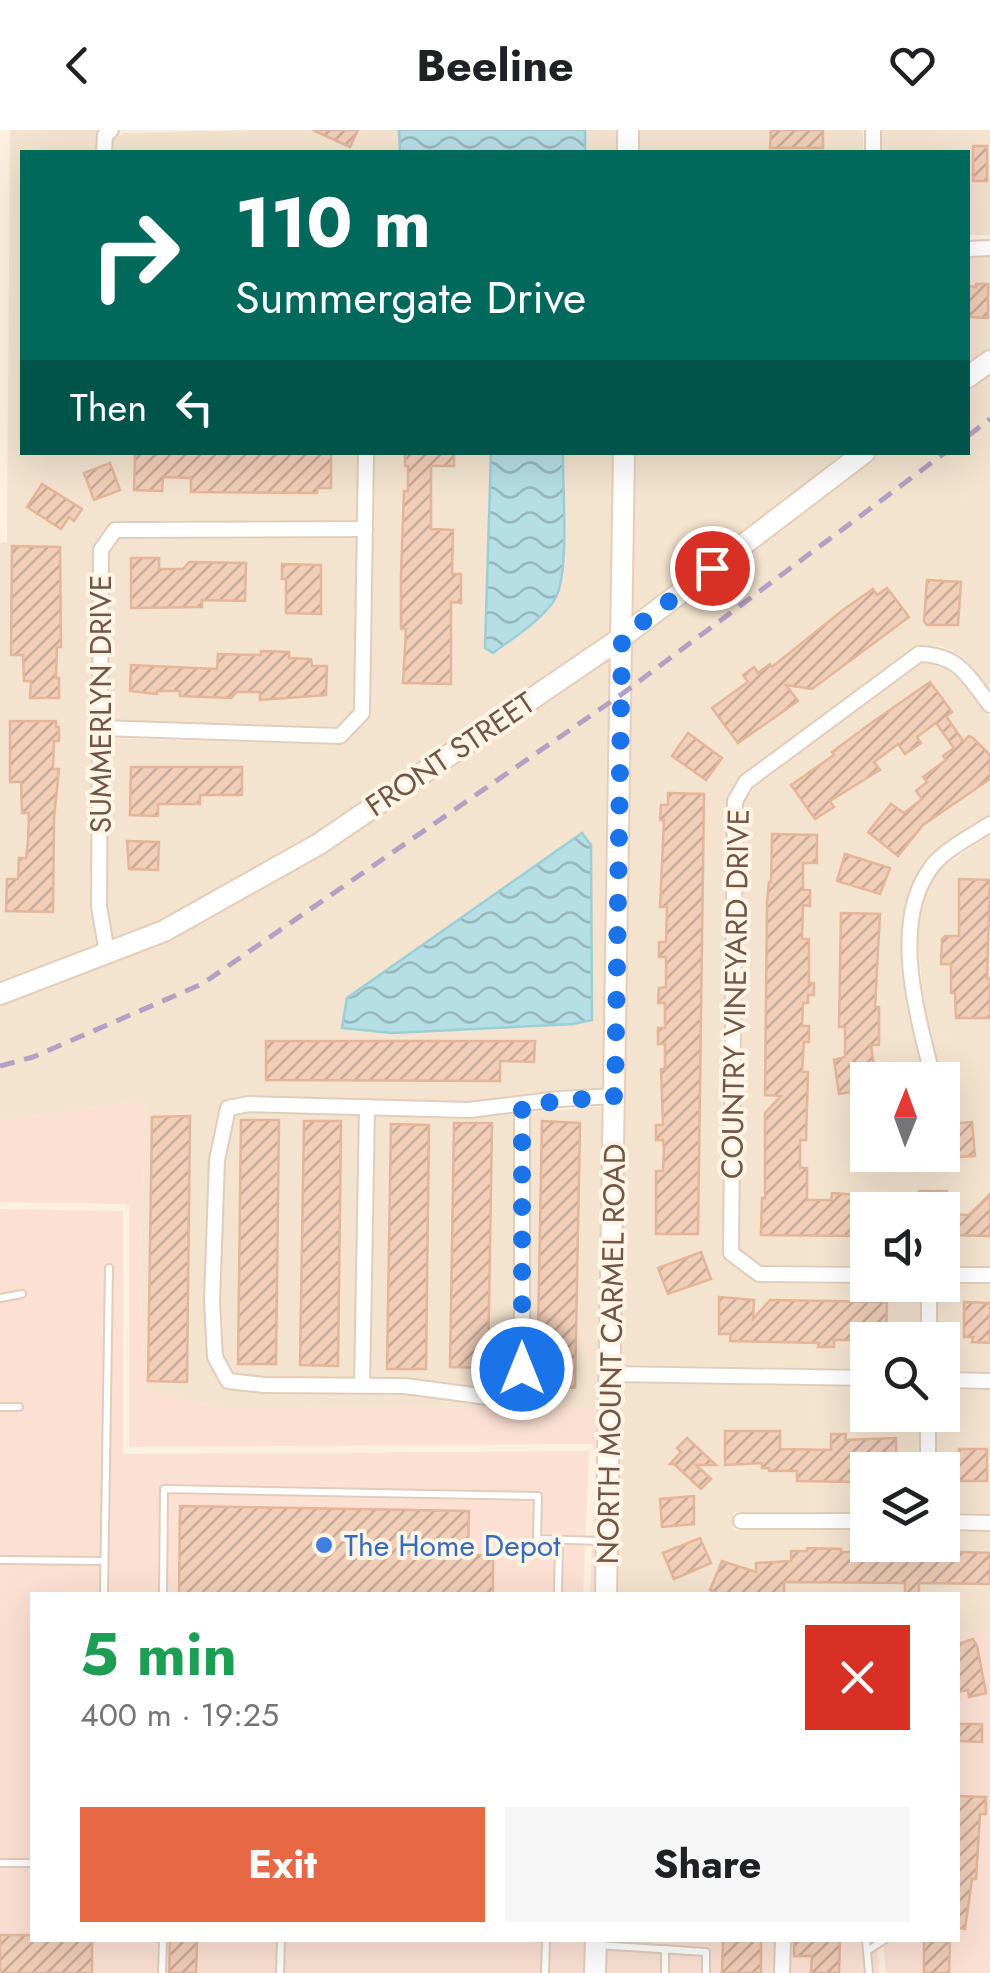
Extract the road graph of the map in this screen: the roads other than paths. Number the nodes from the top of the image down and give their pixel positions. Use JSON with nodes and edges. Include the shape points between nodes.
{"nodes":[{"id":1,"x":366,"y":455,"type":"edge"},
{"id":2,"x":624,"y":455,"type":"edge"},
{"id":3,"x":861,"y":455,"type":"edge"},
{"id":4,"x":365,"y":529,"type":"junction"},
{"id":5,"x":622,"y":638,"type":"junction"},
{"id":6,"x":990,"y":704,"type":"edge"},
{"id":7,"x":100,"y":728,"type":"junction"},
{"id":8,"x":990,"y":824,"type":"edge"},
{"id":9,"x":107,"y":953,"type":"junction"},
{"id":10,"x":0,"y":994,"type":"edge"},
{"id":11,"x":929,"y":1062,"type":"edge"},
{"id":12,"x":615,"y":1096,"type":"junction"},
{"id":13,"x":522,"y":1105,"type":"junction"},
{"id":14,"x":366,"y":1107,"type":"junction"},
{"id":15,"x":110,"y":1268,"type":"dead end"},
{"id":16,"x":990,"y":1274,"type":"edge"},
{"id":17,"x":850,"y":1275,"type":"edge"},
{"id":18,"x":960,"y":1275,"type":"edge"},
{"id":19,"x":22,"y":1294,"type":"dead end"},
{"id":20,"x":0,"y":1298,"type":"edge"},
{"id":21,"x":610,"y":1374,"type":"junction"},
{"id":22,"x":850,"y":1378,"type":"edge"},
{"id":23,"x":960,"y":1380,"type":"edge"},
{"id":24,"x":990,"y":1381,"type":"edge"},
{"id":25,"x":362,"y":1386,"type":"junction"},
{"id":26,"x":0,"y":1407,"type":"edge"},
{"id":27,"x":19,"y":1407,"type":"dead end"},
{"id":28,"x":741,"y":1521,"type":"dead end"},
{"id":29,"x":850,"y":1521,"type":"edge"},
{"id":30,"x":960,"y":1522,"type":"edge"},
{"id":31,"x":990,"y":1523,"type":"edge"},
{"id":32,"x":559,"y":1539,"type":"junction"},
{"id":33,"x":608,"y":1541,"type":"junction"},
{"id":34,"x":0,"y":1560,"type":"edge"},
{"id":35,"x":104,"y":1561,"type":"junction"},
{"id":36,"x":104,"y":1592,"type":"edge"},
{"id":37,"x":163,"y":1592,"type":"edge"},
{"id":38,"x":558,"y":1592,"type":"edge"},
{"id":39,"x":606,"y":1592,"type":"edge"},
{"id":40,"x":0,"y":1863,"type":"edge"},
{"id":41,"x":30,"y":1863,"type":"edge"},
{"id":42,"x":162,"y":1942,"type":"edge"},
{"id":43,"x":281,"y":1942,"type":"edge"},
{"id":44,"x":546,"y":1942,"type":"edge"},
{"id":45,"x":596,"y":1942,"type":"edge"},
{"id":46,"x":782,"y":1942,"type":"edge"},
{"id":47,"x":866,"y":1942,"type":"edge"},
{"id":48,"x":881,"y":1942,"type":"edge"},
{"id":49,"x":665,"y":1949,"type":"junction"},
{"id":50,"x":867,"y":1951,"type":"junction"},
{"id":51,"x":162,"y":1973,"type":"edge"},
{"id":52,"x":280,"y":1973,"type":"edge"},
{"id":53,"x":546,"y":1973,"type":"edge"},
{"id":54,"x":596,"y":1973,"type":"edge"},
{"id":55,"x":665,"y":1973,"type":"edge"},
{"id":56,"x":706,"y":1973,"type":"edge"},
{"id":57,"x":782,"y":1973,"type":"edge"},
{"id":58,"x":870,"y":1973,"type":"edge"}],
"edges":[{"from":1,"to":4,"type":"street"},
{"from":2,"to":5,"type":"street","name":"NORTH MOUNT CARMEL ROAD"},
{"from":3,"to":5,"type":"street","name":"FRONT STREET"},
{"from":4,"to":7,"type":"street","name":"SUMMERLYN DRIVE","via":[[115,530],[101,550]]},
{"from":4,"to":7,"type":"street","via":[[362,713],[340,736]]},
{"from":5,"to":9,"type":"street","name":"FRONT STREET","via":[[318,844],[164,932]]},
{"from":5,"to":12,"type":"street","name":"NORTH MOUNT CARMEL ROAD"},
{"from":6,"to":17,"type":"street","name":"COUNTRY VINEYARD DRIVE","via":[[960,666],[919,654],[746,782],[735,801],[731,1253],[760,1274]]},
{"from":7,"to":9,"type":"street","name":"SUMMERLYN DRIVE","via":[[99,906]]},
{"from":8,"to":11,"type":"street","via":[[934,863],[908,922],[916,1012]]},
{"from":9,"to":10,"type":"street","name":"FRONT STREET"},
{"from":12,"to":13,"type":"street"},
{"from":12,"to":21,"type":"street","name":"NORTH MOUNT CARMEL ROAD"},
{"from":13,"to":14,"type":"street"},
{"from":13,"to":25,"type":"street","via":[[522,1369],[488,1397]]},
{"from":14,"to":25,"type":"street"},
{"from":14,"to":25,"type":"street","via":[[228,1108],[217,1160],[212,1302],[215,1358],[228,1381]]},
{"from":15,"to":35,"type":"lane"},
{"from":16,"to":18,"type":"street"},
{"from":19,"to":20,"type":"lane"},
{"from":21,"to":22,"type":"street"},
{"from":21,"to":33,"type":"street","name":"NORTH MOUNT CARMEL ROAD"},
{"from":23,"to":24,"type":"street"},
{"from":26,"to":27,"type":"lane"},
{"from":28,"to":29,"type":"street"},
{"from":30,"to":31,"type":"street"},
{"from":32,"to":33,"type":"lane"},
{"from":32,"to":37,"type":"lane","via":[[537,1538],[538,1496],[164,1489]]},
{"from":32,"to":38,"type":"lane"},
{"from":33,"to":39,"type":"street","name":"NORTH MOUNT CARMEL ROAD"},
{"from":34,"to":35,"type":"lane"},
{"from":35,"to":36,"type":"lane"},
{"from":40,"to":41,"type":"lane"},
{"from":42,"to":51,"type":"lane"},
{"from":43,"to":52,"type":"lane"},
{"from":44,"to":53,"type":"lane"},
{"from":45,"to":49,"type":"lane"},
{"from":45,"to":54,"type":"street"},
{"from":46,"to":57,"type":"street"},
{"from":47,"to":50,"type":"lane"},
{"from":48,"to":50,"type":"lane"},
{"from":49,"to":55,"type":"lane"},
{"from":49,"to":56,"type":"lane","via":[[706,1952]]},
{"from":50,"to":58,"type":"lane"}]}
